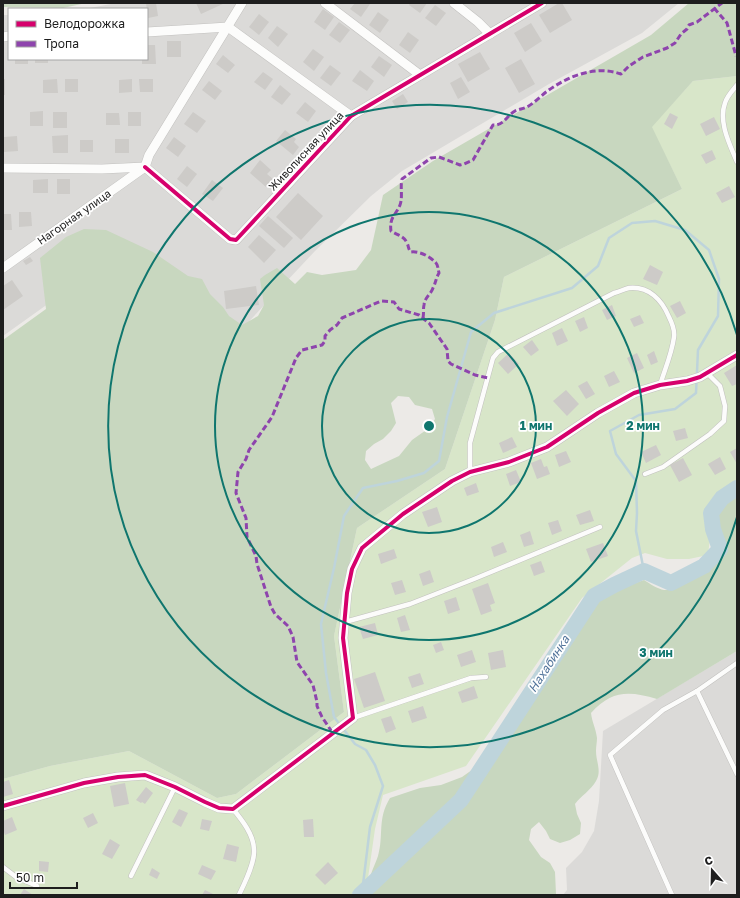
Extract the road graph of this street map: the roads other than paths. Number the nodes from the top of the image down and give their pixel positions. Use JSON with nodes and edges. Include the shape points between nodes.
{"nodes":[{"id":1,"x":242,"y":3,"type":"edge"},
{"id":2,"x":325,"y":3,"type":"edge"},
{"id":3,"x":454,"y":3,"type":"edge"},
{"id":4,"x":542,"y":3,"type":"edge"},
{"id":5,"x":228,"y":28,"type":"junction"},
{"id":6,"x":148,"y":32,"type":"edge"},
{"id":7,"x":490,"y":34,"type":"junction"},
{"id":8,"x":420,"y":74,"type":"junction"},
{"id":9,"x":737,"y":85,"type":"edge"},
{"id":10,"x":351,"y":116,"type":"junction"},
{"id":11,"x":737,"y":162,"type":"edge"},
{"id":12,"x":145,"y":167,"type":"junction"},
{"id":13,"x":3,"y":168,"type":"edge"},
{"id":14,"x":3,"y":268,"type":"edge"},
{"id":15,"x":737,"y":355,"type":"edge"},
{"id":16,"x":704,"y":375,"type":"junction"},
{"id":17,"x":660,"y":385,"type":"junction"},
{"id":18,"x":470,"y":472,"type":"junction"},
{"id":19,"x":645,"y":474,"type":"dead end"},
{"id":20,"x":600,"y":527,"type":"dead end"},
{"id":21,"x":345,"y":622,"type":"junction"},
{"id":22,"x":737,"y":663,"type":"edge"},
{"id":23,"x":486,"y":677,"type":"dead end"},
{"id":24,"x":697,"y":692,"type":"junction"},
{"id":25,"x":349,"y":720,"type":"junction"},
{"id":26,"x":737,"y":774,"type":"edge"},
{"id":27,"x":175,"y":787,"type":"junction"},
{"id":28,"x":3,"y":806,"type":"edge"},
{"id":29,"x":233,"y":808,"type":"junction"},
{"id":30,"x":3,"y":867,"type":"edge"},
{"id":31,"x":131,"y":876,"type":"dead end"},
{"id":32,"x":37,"y":886,"type":"dead end"},
{"id":33,"x":239,"y":895,"type":"edge"},
{"id":34,"x":672,"y":895,"type":"edge"}],
"edges":[{"from":1,"to":5,"type":"street"},
{"from":2,"to":8,"type":"street"},
{"from":3,"to":7,"type":"street"},
{"from":4,"to":7,"type":"street","name":"Живописная улица"},
{"from":5,"to":6,"type":"street"},
{"from":5,"to":10,"type":"street"},
{"from":5,"to":12,"type":"street","via":[[149,155]]},
{"from":7,"to":8,"type":"street","name":"Живописная улица"},
{"from":8,"to":10,"type":"street","name":"Живописная улица"},
{"from":9,"to":11,"type":"lane","via":[[725,102],[723,114],[724,127]]},
{"from":10,"to":12,"type":"street","name":"Живописная улица","via":[[236,240],[230,239]]},
{"from":12,"to":13,"type":"street"},
{"from":12,"to":14,"type":"street","name":"Нагорная улица"},
{"from":15,"to":16,"type":"street"},
{"from":16,"to":17,"type":"street","via":[[687,382]]},
{"from":16,"to":19,"type":"lane","via":[[720,386],[725,406],[724,421],[663,467]]},
{"from":17,"to":18,"type":"street","via":[[634,393],[547,446],[509,462]]},
{"from":17,"to":18,"type":"lane","via":[[675,336],[667,313],[660,300],[650,292],[629,288],[614,293],[498,352],[493,358],[470,443]]},
{"from":18,"to":21,"type":"street","via":[[403,514],[362,548],[352,569]]},
{"from":20,"to":21,"type":"lane","via":[[410,604]]},
{"from":21,"to":25,"type":"street","via":[[343,638]]},
{"from":22,"to":24,"type":"lane"},
{"from":23,"to":25,"type":"lane","via":[[471,678]]},
{"from":24,"to":26,"type":"lane"},
{"from":24,"to":34,"type":"lane","via":[[664,710],[610,755]]},
{"from":25,"to":29,"type":"street"},
{"from":27,"to":28,"type":"street","via":[[145,775],[118,777],[84,783]]},
{"from":27,"to":29,"type":"street","via":[[219,808]]},
{"from":27,"to":31,"type":"lane"},
{"from":29,"to":33,"type":"lane","via":[[243,821],[254,850],[253,862]]},
{"from":30,"to":32,"type":"lane","via":[[16,877]]}]}
